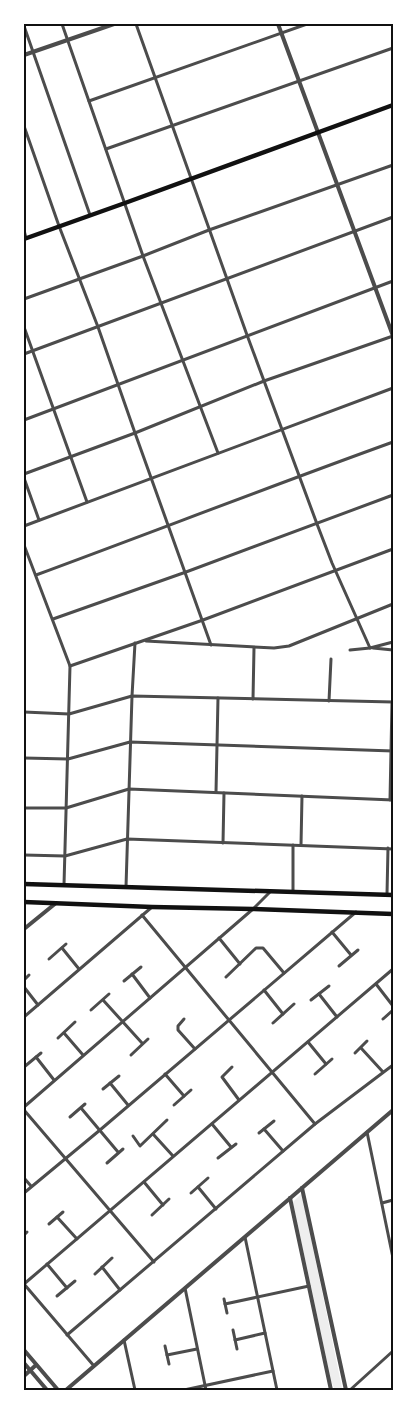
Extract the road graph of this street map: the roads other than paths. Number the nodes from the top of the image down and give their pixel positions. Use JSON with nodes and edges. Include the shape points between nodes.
{"nodes":[{"id":1,"x":62,"y":24,"type":"edge"},
{"id":2,"x":114,"y":24,"type":"edge"},
{"id":3,"x":136,"y":24,"type":"edge"},
{"id":4,"x":278,"y":24,"type":"edge"},
{"id":5,"x":307,"y":24,"type":"edge"},
{"id":6,"x":24,"y":26,"type":"edge"},
{"id":7,"x":281,"y":33,"type":"junction"},
{"id":8,"x":68,"y":39,"type":"junction"},
{"id":9,"x":393,"y":48,"type":"edge"},
{"id":10,"x":33,"y":51,"type":"junction"},
{"id":11,"x":24,"y":55,"type":"edge"},
{"id":12,"x":155,"y":76,"type":"junction"},
{"id":13,"x":298,"y":81,"type":"junction"},
{"id":14,"x":89,"y":101,"type":"junction"},
{"id":15,"x":393,"y":105,"type":"edge"},
{"id":16,"x":24,"y":126,"type":"edge"},
{"id":17,"x":172,"y":126,"type":"junction"},
{"id":18,"x":318,"y":132,"type":"junction"},
{"id":19,"x":106,"y":149,"type":"junction"},
{"id":20,"x":393,"y":165,"type":"edge"},
{"id":21,"x":191,"y":179,"type":"junction"},
{"id":22,"x":337,"y":185,"type":"junction"},
{"id":23,"x":125,"y":203,"type":"junction"},
{"id":24,"x":90,"y":216,"type":"junction"},
{"id":25,"x":393,"y":217,"type":"edge"},
{"id":26,"x":59,"y":226,"type":"junction"},
{"id":27,"x":24,"y":230,"type":"edge"},
{"id":28,"x":209,"y":230,"type":"junction"},
{"id":29,"x":355,"y":232,"type":"junction"},
{"id":30,"x":25,"y":238,"type":"edge"},
{"id":31,"x":143,"y":256,"type":"junction"},
{"id":32,"x":227,"y":278,"type":"junction"},
{"id":33,"x":80,"y":279,"type":"junction"},
{"id":34,"x":393,"y":281,"type":"edge"},
{"id":35,"x":375,"y":288,"type":"junction"},
{"id":36,"x":24,"y":300,"type":"edge"},
{"id":37,"x":162,"y":304,"type":"junction"},
{"id":38,"x":24,"y":327,"type":"edge"},
{"id":39,"x":98,"y":327,"type":"junction"},
{"id":40,"x":247,"y":335,"type":"junction"},
{"id":41,"x":393,"y":336,"type":"edge"},
{"id":42,"x":32,"y":350,"type":"junction"},
{"id":43,"x":24,"y":354,"type":"edge"},
{"id":44,"x":182,"y":360,"type":"junction"},
{"id":45,"x":264,"y":381,"type":"junction"},
{"id":46,"x":118,"y":385,"type":"junction"},
{"id":47,"x":393,"y":388,"type":"edge"},
{"id":48,"x":200,"y":408,"type":"junction"},
{"id":49,"x":53,"y":409,"type":"junction"},
{"id":50,"x":24,"y":420,"type":"edge"},
{"id":51,"x":282,"y":429,"type":"junction"},
{"id":52,"x":135,"y":433,"type":"junction"},
{"id":53,"x":393,"y":442,"type":"edge"},
{"id":54,"x":218,"y":453,"type":"junction"},
{"id":55,"x":71,"y":457,"type":"junction"},
{"id":56,"x":24,"y":476,"type":"edge"},
{"id":57,"x":300,"y":476,"type":"junction"},
{"id":58,"x":151,"y":478,"type":"junction"},
{"id":59,"x":393,"y":495,"type":"edge"},
{"id":60,"x":87,"y":502,"type":"junction"},
{"id":61,"x":39,"y":520,"type":"junction"},
{"id":62,"x":317,"y":524,"type":"junction"},
{"id":63,"x":24,"y":526,"type":"edge"},
{"id":64,"x":170,"y":526,"type":"junction"},
{"id":65,"x":24,"y":545,"type":"edge"},
{"id":66,"x":393,"y":549,"type":"edge"},
{"id":67,"x":336,"y":570,"type":"junction"},
{"id":68,"x":186,"y":572,"type":"junction"},
{"id":69,"x":36,"y":575,"type":"junction"},
{"id":70,"x":393,"y":604,"type":"edge"},
{"id":71,"x":357,"y":617,"type":"junction"},
{"id":72,"x":53,"y":619,"type":"junction"},
{"id":73,"x":203,"y":620,"type":"junction"},
{"id":74,"x":143,"y":641,"type":"junction"},
{"id":75,"x":393,"y":642,"type":"edge"},
{"id":76,"x":135,"y":643,"type":"junction"},
{"id":77,"x":212,"y":645,"type":"junction"},
{"id":78,"x":254,"y":648,"type":"junction"},
{"id":79,"x":370,"y":648,"type":"junction"},
{"id":80,"x":350,"y":650,"type":"dead end"},
{"id":81,"x":393,"y":650,"type":"edge"},
{"id":82,"x":331,"y":659,"type":"dead end"},
{"id":83,"x":70,"y":666,"type":"junction"},
{"id":84,"x":132,"y":696,"type":"junction"},
{"id":85,"x":218,"y":698,"type":"junction"},
{"id":86,"x":253,"y":699,"type":"junction"},
{"id":87,"x":329,"y":701,"type":"junction"},
{"id":88,"x":392,"y":702,"type":"edge"},
{"id":89,"x":24,"y":712,"type":"edge"},
{"id":90,"x":69,"y":714,"type":"junction"},
{"id":91,"x":130,"y":742,"type":"junction"},
{"id":92,"x":217,"y":745,"type":"junction"},
{"id":93,"x":392,"y":751,"type":"edge"},
{"id":94,"x":24,"y":758,"type":"edge"},
{"id":95,"x":68,"y":759,"type":"junction"},
{"id":96,"x":129,"y":789,"type":"junction"},
{"id":97,"x":216,"y":792,"type":"junction"},
{"id":98,"x":224,"y":793,"type":"junction"},
{"id":99,"x":302,"y":796,"type":"junction"},
{"id":100,"x":392,"y":800,"type":"edge"},
{"id":101,"x":24,"y":808,"type":"edge"},
{"id":102,"x":66,"y":808,"type":"junction"},
{"id":103,"x":127,"y":840,"type":"junction"},
{"id":104,"x":223,"y":843,"type":"junction"},
{"id":105,"x":293,"y":845,"type":"junction"},
{"id":106,"x":301,"y":845,"type":"junction"},
{"id":107,"x":388,"y":848,"type":"junction"},
{"id":108,"x":393,"y":849,"type":"edge"},
{"id":109,"x":24,"y":855,"type":"edge"},
{"id":110,"x":65,"y":856,"type":"junction"},
{"id":111,"x":24,"y":884,"type":"edge"},
{"id":112,"x":64,"y":885,"type":"junction"},
{"id":113,"x":126,"y":887,"type":"junction"},
{"id":114,"x":271,"y":891,"type":"junction"},
{"id":115,"x":293,"y":892,"type":"junction"},
{"id":116,"x":387,"y":894,"type":"junction"},
{"id":117,"x":393,"y":895,"type":"edge"},
{"id":118,"x":24,"y":902,"type":"edge"},
{"id":119,"x":56,"y":903,"type":"junction"},
{"id":120,"x":152,"y":907,"type":"junction"},
{"id":121,"x":253,"y":909,"type":"junction"},
{"id":122,"x":356,"y":912,"type":"junction"},
{"id":123,"x":393,"y":914,"type":"edge"},
{"id":124,"x":142,"y":916,"type":"junction"},
{"id":125,"x":24,"y":930,"type":"edge"},
{"id":126,"x":332,"y":932,"type":"junction"},
{"id":127,"x":219,"y":938,"type":"junction"},
{"id":128,"x":66,"y":944,"type":"dead end"},
{"id":129,"x":62,"y":948,"type":"junction"},
{"id":130,"x":358,"y":950,"type":"dead end"},
{"id":131,"x":351,"y":955,"type":"junction"},
{"id":132,"x":49,"y":959,"type":"dead end"},
{"id":133,"x":240,"y":964,"type":"junction"},
{"id":134,"x":339,"y":966,"type":"dead end"},
{"id":135,"x":141,"y":967,"type":"dead end"},
{"id":136,"x":185,"y":968,"type":"junction"},
{"id":137,"x":79,"y":969,"type":"junction"},
{"id":138,"x":393,"y":969,"type":"edge"},
{"id":139,"x":284,"y":973,"type":"junction"},
{"id":140,"x":132,"y":974,"type":"junction"},
{"id":141,"x":29,"y":975,"type":"dead end"},
{"id":142,"x":226,"y":977,"type":"dead end"},
{"id":143,"x":24,"y":980,"type":"edge"},
{"id":144,"x":124,"y":981,"type":"dead end"},
{"id":145,"x":376,"y":984,"type":"junction"},
{"id":146,"x":330,"y":986,"type":"dead end"},
{"id":147,"x":24,"y":987,"type":"edge"},
{"id":148,"x":264,"y":990,"type":"junction"},
{"id":149,"x":109,"y":994,"type":"dead end"},
{"id":150,"x":318,"y":994,"type":"junction"},
{"id":151,"x":150,"y":998,"type":"junction"},
{"id":152,"x":102,"y":1000,"type":"junction"},
{"id":153,"x":311,"y":1000,"type":"dead end"},
{"id":154,"x":294,"y":1004,"type":"dead end"},
{"id":155,"x":38,"y":1005,"type":"junction"},
{"id":156,"x":393,"y":1006,"type":"edge"},
{"id":157,"x":91,"y":1010,"type":"dead end"},
{"id":158,"x":393,"y":1010,"type":"edge"},
{"id":159,"x":283,"y":1014,"type":"junction"},
{"id":160,"x":24,"y":1017,"type":"edge"},
{"id":161,"x":337,"y":1017,"type":"junction"},
{"id":162,"x":184,"y":1019,"type":"dead end"},
{"id":163,"x":384,"y":1019,"type":"dead end"},
{"id":164,"x":229,"y":1020,"type":"junction"},
{"id":165,"x":75,"y":1022,"type":"dead end"},
{"id":166,"x":122,"y":1022,"type":"junction"},
{"id":167,"x":273,"y":1023,"type":"dead end"},
{"id":168,"x":64,"y":1033,"type":"junction"},
{"id":169,"x":58,"y":1038,"type":"dead end"},
{"id":170,"x":148,"y":1038,"type":"dead end"},
{"id":171,"x":308,"y":1042,"type":"junction"},
{"id":172,"x":367,"y":1042,"type":"dead end"},
{"id":173,"x":142,"y":1043,"type":"junction"},
{"id":174,"x":361,"y":1048,"type":"junction"},
{"id":175,"x":195,"y":1049,"type":"junction"},
{"id":176,"x":41,"y":1053,"type":"dead end"},
{"id":177,"x":355,"y":1053,"type":"dead end"},
{"id":178,"x":131,"y":1054,"type":"dead end"},
{"id":179,"x":83,"y":1055,"type":"junction"},
{"id":180,"x":36,"y":1057,"type":"junction"},
{"id":181,"x":332,"y":1059,"type":"dead end"},
{"id":182,"x":326,"y":1064,"type":"junction"},
{"id":183,"x":393,"y":1065,"type":"edge"},
{"id":184,"x":24,"y":1067,"type":"edge"},
{"id":185,"x":232,"y":1067,"type":"dead end"},
{"id":186,"x":272,"y":1072,"type":"junction"},
{"id":187,"x":383,"y":1072,"type":"junction"},
{"id":188,"x":165,"y":1074,"type":"junction"},
{"id":189,"x":315,"y":1074,"type":"dead end"},
{"id":190,"x":119,"y":1076,"type":"dead end"},
{"id":191,"x":54,"y":1080,"type":"junction"},
{"id":192,"x":110,"y":1083,"type":"junction"},
{"id":193,"x":103,"y":1089,"type":"dead end"},
{"id":194,"x":191,"y":1090,"type":"dead end"},
{"id":195,"x":184,"y":1096,"type":"junction"},
{"id":196,"x":239,"y":1100,"type":"junction"},
{"id":197,"x":85,"y":1104,"type":"dead end"},
{"id":198,"x":174,"y":1104,"type":"dead end"},
{"id":199,"x":128,"y":1105,"type":"junction"},
{"id":200,"x":24,"y":1108,"type":"edge"},
{"id":201,"x":81,"y":1108,"type":"junction"},
{"id":202,"x":393,"y":1110,"type":"edge"},
{"id":203,"x":70,"y":1117,"type":"dead end"},
{"id":204,"x":167,"y":1120,"type":"dead end"},
{"id":205,"x":274,"y":1121,"type":"dead end"},
{"id":206,"x":212,"y":1124,"type":"junction"},
{"id":207,"x":315,"y":1124,"type":"junction"},
{"id":208,"x":264,"y":1129,"type":"junction"},
{"id":209,"x":100,"y":1130,"type":"junction"},
{"id":210,"x":367,"y":1132,"type":"junction"},
{"id":211,"x":259,"y":1133,"type":"dead end"},
{"id":212,"x":153,"y":1134,"type":"junction"},
{"id":213,"x":133,"y":1136,"type":"dead end"},
{"id":214,"x":236,"y":1144,"type":"dead end"},
{"id":215,"x":231,"y":1147,"type":"junction"},
{"id":216,"x":122,"y":1149,"type":"dead end"},
{"id":217,"x":283,"y":1151,"type":"junction"},
{"id":218,"x":118,"y":1152,"type":"junction"},
{"id":219,"x":172,"y":1156,"type":"junction"},
{"id":220,"x":65,"y":1158,"type":"junction"},
{"id":221,"x":218,"y":1158,"type":"dead end"},
{"id":222,"x":107,"y":1163,"type":"dead end"},
{"id":223,"x":24,"y":1178,"type":"edge"},
{"id":224,"x":208,"y":1178,"type":"dead end"},
{"id":225,"x":144,"y":1182,"type":"junction"},
{"id":226,"x":31,"y":1186,"type":"junction"},
{"id":227,"x":198,"y":1187,"type":"junction"},
{"id":228,"x":302,"y":1188,"type":"junction"},
{"id":229,"x":24,"y":1193,"type":"edge"},
{"id":230,"x":191,"y":1193,"type":"dead end"},
{"id":231,"x":290,"y":1198,"type":"junction"},
{"id":232,"x":169,"y":1199,"type":"dead end"},
{"id":233,"x":393,"y":1200,"type":"edge"},
{"id":234,"x":382,"y":1202,"type":"junction"},
{"id":235,"x":163,"y":1205,"type":"junction"},
{"id":236,"x":216,"y":1209,"type":"junction"},
{"id":237,"x":110,"y":1210,"type":"junction"},
{"id":238,"x":63,"y":1212,"type":"dead end"},
{"id":239,"x":152,"y":1215,"type":"dead end"},
{"id":240,"x":57,"y":1217,"type":"junction"},
{"id":241,"x":49,"y":1224,"type":"dead end"},
{"id":242,"x":245,"y":1237,"type":"junction"},
{"id":243,"x":77,"y":1239,"type":"junction"},
{"id":244,"x":112,"y":1258,"type":"dead end"},
{"id":245,"x":393,"y":1258,"type":"edge"},
{"id":246,"x":154,"y":1262,"type":"junction"},
{"id":247,"x":47,"y":1264,"type":"junction"},
{"id":248,"x":102,"y":1267,"type":"junction"},
{"id":249,"x":95,"y":1274,"type":"dead end"},
{"id":250,"x":75,"y":1281,"type":"dead end"},
{"id":251,"x":24,"y":1284,"type":"edge"},
{"id":252,"x":309,"y":1286,"type":"junction"},
{"id":253,"x":67,"y":1288,"type":"junction"},
{"id":254,"x":185,"y":1288,"type":"junction"},
{"id":255,"x":120,"y":1290,"type":"junction"},
{"id":256,"x":57,"y":1296,"type":"dead end"},
{"id":257,"x":258,"y":1298,"type":"junction"},
{"id":258,"x":224,"y":1299,"type":"dead end"},
{"id":259,"x":225,"y":1304,"type":"junction"},
{"id":260,"x":227,"y":1313,"type":"dead end"},
{"id":261,"x":233,"y":1330,"type":"dead end"},
{"id":262,"x":265,"y":1334,"type":"junction"},
{"id":263,"x":67,"y":1335,"type":"junction"},
{"id":264,"x":124,"y":1340,"type":"junction"},
{"id":265,"x":235,"y":1340,"type":"junction"},
{"id":266,"x":165,"y":1346,"type":"dead end"},
{"id":267,"x":197,"y":1348,"type":"junction"},
{"id":268,"x":237,"y":1349,"type":"dead end"},
{"id":269,"x":24,"y":1350,"type":"edge"},
{"id":270,"x":393,"y":1351,"type":"edge"},
{"id":271,"x":167,"y":1355,"type":"junction"},
{"id":272,"x":24,"y":1363,"type":"edge"},
{"id":273,"x":168,"y":1364,"type":"dead end"},
{"id":274,"x":36,"y":1365,"type":"junction"},
{"id":275,"x":94,"y":1366,"type":"junction"},
{"id":276,"x":30,"y":1370,"type":"junction"},
{"id":277,"x":273,"y":1371,"type":"junction"},
{"id":278,"x":24,"y":1376,"type":"edge"},
{"id":279,"x":205,"y":1388,"type":"edge"},
{"id":280,"x":47,"y":1390,"type":"edge"},
{"id":281,"x":58,"y":1390,"type":"edge"},
{"id":282,"x":66,"y":1390,"type":"edge"},
{"id":283,"x":135,"y":1390,"type":"edge"},
{"id":284,"x":184,"y":1390,"type":"edge"},
{"id":285,"x":278,"y":1390,"type":"edge"},
{"id":286,"x":331,"y":1390,"type":"edge"},
{"id":287,"x":346,"y":1390,"type":"edge"},
{"id":288,"x":350,"y":1390,"type":"edge"}],
"edges":[{"from":1,"to":8,"type":"street"},
{"from":2,"to":8,"type":"street"},
{"from":3,"to":12,"type":"street"},
{"from":4,"to":7,"type":"street"},
{"from":5,"to":7,"type":"street"},
{"from":6,"to":10,"type":"street"},
{"from":7,"to":12,"type":"street"},
{"from":7,"to":13,"type":"street"},
{"from":8,"to":10,"type":"street"},
{"from":8,"to":14,"type":"street"},
{"from":9,"to":13,"type":"street"},
{"from":10,"to":11,"type":"street"},
{"from":10,"to":24,"type":"street"},
{"from":12,"to":14,"type":"street"},
{"from":12,"to":17,"type":"street"},
{"from":13,"to":17,"type":"street"},
{"from":13,"to":18,"type":"street"},
{"from":14,"to":19,"type":"street"},
{"from":15,"to":18,"type":"main road"},
{"from":16,"to":26,"type":"street"},
{"from":17,"to":19,"type":"street"},
{"from":17,"to":21,"type":"street"},
{"from":18,"to":21,"type":"main road"},
{"from":18,"to":22,"type":"street"},
{"from":19,"to":23,"type":"street"},
{"from":20,"to":22,"type":"street"},
{"from":21,"to":23,"type":"main road"},
{"from":21,"to":28,"type":"street"},
{"from":22,"to":28,"type":"street"},
{"from":22,"to":29,"type":"street"},
{"from":23,"to":24,"type":"main road"},
{"from":23,"to":31,"type":"street"},
{"from":24,"to":26,"type":"main road"},
{"from":25,"to":29,"type":"street"},
{"from":26,"to":30,"type":"main road"},
{"from":26,"to":33,"type":"street"},
{"from":27,"to":30,"type":"street"},
{"from":28,"to":31,"type":"street"},
{"from":28,"to":32,"type":"street"},
{"from":29,"to":32,"type":"street"},
{"from":29,"to":35,"type":"street"},
{"from":31,"to":33,"type":"street"},
{"from":31,"to":37,"type":"street"},
{"from":32,"to":37,"type":"street"},
{"from":32,"to":40,"type":"street"},
{"from":33,"to":36,"type":"street"},
{"from":33,"to":39,"type":"street"},
{"from":34,"to":35,"type":"street"},
{"from":35,"to":40,"type":"street"},
{"from":35,"to":41,"type":"street"},
{"from":37,"to":39,"type":"street"},
{"from":37,"to":44,"type":"street"},
{"from":38,"to":42,"type":"street"},
{"from":39,"to":42,"type":"street"},
{"from":39,"to":46,"type":"street"},
{"from":40,"to":44,"type":"street"},
{"from":40,"to":45,"type":"street"},
{"from":41,"to":45,"type":"street"},
{"from":42,"to":43,"type":"street"},
{"from":42,"to":49,"type":"street"},
{"from":44,"to":46,"type":"street"},
{"from":44,"to":48,"type":"street"},
{"from":45,"to":48,"type":"street"},
{"from":45,"to":51,"type":"street"},
{"from":46,"to":49,"type":"street"},
{"from":46,"to":52,"type":"street"},
{"from":47,"to":51,"type":"street"},
{"from":48,"to":52,"type":"street"},
{"from":48,"to":54,"type":"street"},
{"from":49,"to":50,"type":"street"},
{"from":49,"to":55,"type":"street"},
{"from":51,"to":54,"type":"street"},
{"from":51,"to":57,"type":"street"},
{"from":52,"to":55,"type":"street"},
{"from":52,"to":58,"type":"street"},
{"from":53,"to":57,"type":"street"},
{"from":54,"to":58,"type":"street"},
{"from":55,"to":56,"type":"street"},
{"from":55,"to":60,"type":"street"},
{"from":56,"to":61,"type":"street"},
{"from":57,"to":62,"type":"street"},
{"from":57,"to":64,"type":"street"},
{"from":58,"to":60,"type":"street"},
{"from":58,"to":64,"type":"street"},
{"from":59,"to":62,"type":"street"},
{"from":60,"to":61,"type":"street"},
{"from":61,"to":63,"type":"street"},
{"from":62,"to":67,"type":"street"},
{"from":62,"to":68,"type":"street"},
{"from":64,"to":68,"type":"street"},
{"from":64,"to":69,"type":"street"},
{"from":65,"to":69,"type":"street"},
{"from":66,"to":67,"type":"street"},
{"from":67,"to":71,"type":"street"},
{"from":67,"to":73,"type":"street"},
{"from":68,"to":72,"type":"street"},
{"from":68,"to":73,"type":"street"},
{"from":69,"to":72,"type":"street"},
{"from":70,"to":71,"type":"street"},
{"from":71,"to":78,"type":"street","via":[[289,646]]},
{"from":71,"to":79,"type":"street"},
{"from":72,"to":83,"type":"street"},
{"from":73,"to":74,"type":"street"},
{"from":73,"to":77,"type":"street"},
{"from":74,"to":76,"type":"street"},
{"from":74,"to":77,"type":"street"},
{"from":75,"to":79,"type":"street"},
{"from":76,"to":83,"type":"street"},
{"from":76,"to":84,"type":"street"},
{"from":77,"to":78,"type":"street"},
{"from":78,"to":86,"type":"street"},
{"from":79,"to":80,"type":"street"},
{"from":79,"to":81,"type":"street"},
{"from":82,"to":87,"type":"street"},
{"from":83,"to":90,"type":"street"},
{"from":84,"to":85,"type":"street"},
{"from":84,"to":90,"type":"street"},
{"from":84,"to":91,"type":"street"},
{"from":85,"to":86,"type":"street"},
{"from":85,"to":92,"type":"street"},
{"from":86,"to":87,"type":"street"},
{"from":87,"to":88,"type":"street"},
{"from":88,"to":93,"type":"street"},
{"from":89,"to":90,"type":"street"},
{"from":90,"to":95,"type":"street"},
{"from":91,"to":92,"type":"street"},
{"from":91,"to":95,"type":"street"},
{"from":91,"to":96,"type":"street"},
{"from":92,"to":93,"type":"street"},
{"from":92,"to":97,"type":"street"},
{"from":93,"to":100,"type":"street"},
{"from":94,"to":95,"type":"street"},
{"from":95,"to":102,"type":"street"},
{"from":96,"to":97,"type":"street"},
{"from":96,"to":102,"type":"street"},
{"from":96,"to":103,"type":"street"},
{"from":97,"to":98,"type":"street"},
{"from":98,"to":99,"type":"street"},
{"from":98,"to":104,"type":"street"},
{"from":99,"to":100,"type":"street"},
{"from":99,"to":106,"type":"street"},
{"from":101,"to":102,"type":"street"},
{"from":102,"to":110,"type":"street"},
{"from":103,"to":104,"type":"street"},
{"from":103,"to":110,"type":"street"},
{"from":103,"to":113,"type":"street"},
{"from":104,"to":105,"type":"street"},
{"from":105,"to":106,"type":"street"},
{"from":105,"to":115,"type":"street"},
{"from":106,"to":107,"type":"street"},
{"from":107,"to":108,"type":"street"},
{"from":107,"to":116,"type":"street"},
{"from":109,"to":110,"type":"street"},
{"from":110,"to":112,"type":"street"},
{"from":111,"to":112,"type":"main road"},
{"from":112,"to":113,"type":"main road"},
{"from":113,"to":114,"type":"main road"},
{"from":114,"to":115,"type":"main road"},
{"from":114,"to":121,"type":"street"},
{"from":115,"to":116,"type":"main road"},
{"from":116,"to":117,"type":"main road"},
{"from":118,"to":119,"type":"main road"},
{"from":119,"to":120,"type":"main road"},
{"from":119,"to":125,"type":"street"},
{"from":120,"to":121,"type":"main road"},
{"from":120,"to":124,"type":"street"},
{"from":121,"to":122,"type":"main road"},
{"from":121,"to":127,"type":"street"},
{"from":122,"to":123,"type":"main road"},
{"from":122,"to":126,"type":"street"},
{"from":124,"to":136,"type":"street"},
{"from":124,"to":137,"type":"street"},
{"from":126,"to":131,"type":"street"},
{"from":126,"to":139,"type":"street"},
{"from":127,"to":133,"type":"street"},
{"from":127,"to":136,"type":"street"},
{"from":128,"to":129,"type":"street"},
{"from":129,"to":132,"type":"street"},
{"from":129,"to":137,"type":"street"},
{"from":130,"to":131,"type":"street"},
{"from":131,"to":134,"type":"street"},
{"from":133,"to":139,"type":"street","via":[[260,947]]},
{"from":133,"to":142,"type":"street"},
{"from":135,"to":140,"type":"street"},
{"from":136,"to":151,"type":"street"},
{"from":136,"to":164,"type":"street"},
{"from":137,"to":155,"type":"street"},
{"from":138,"to":145,"type":"street"},
{"from":139,"to":148,"type":"street"},
{"from":140,"to":144,"type":"street"},
{"from":140,"to":151,"type":"street"},
{"from":141,"to":143,"type":"street"},
{"from":145,"to":156,"type":"street"},
{"from":145,"to":161,"type":"street"},
{"from":146,"to":150,"type":"street"},
{"from":147,"to":155,"type":"street"},
{"from":148,"to":159,"type":"street"},
{"from":148,"to":164,"type":"street"},
{"from":149,"to":152,"type":"street"},
{"from":150,"to":153,"type":"street"},
{"from":150,"to":161,"type":"street"},
{"from":151,"to":166,"type":"street"},
{"from":152,"to":157,"type":"street"},
{"from":152,"to":166,"type":"street"},
{"from":154,"to":159,"type":"street"},
{"from":155,"to":160,"type":"street"},
{"from":158,"to":163,"type":"street"},
{"from":159,"to":167,"type":"street"},
{"from":161,"to":171,"type":"street"},
{"from":162,"to":175,"type":"street","via":[[178,1030]]},
{"from":164,"to":175,"type":"street"},
{"from":164,"to":186,"type":"street"},
{"from":165,"to":168,"type":"street"},
{"from":166,"to":173,"type":"street"},
{"from":166,"to":179,"type":"street"},
{"from":168,"to":169,"type":"street"},
{"from":168,"to":179,"type":"street"},
{"from":170,"to":173,"type":"street"},
{"from":171,"to":182,"type":"street"},
{"from":171,"to":186,"type":"street"},
{"from":172,"to":174,"type":"street"},
{"from":173,"to":178,"type":"street"},
{"from":174,"to":177,"type":"street"},
{"from":174,"to":187,"type":"street"},
{"from":175,"to":188,"type":"street"},
{"from":176,"to":180,"type":"street"},
{"from":179,"to":191,"type":"street"},
{"from":180,"to":184,"type":"street"},
{"from":180,"to":191,"type":"street"},
{"from":181,"to":182,"type":"street"},
{"from":182,"to":189,"type":"street"},
{"from":183,"to":187,"type":"street"},
{"from":185,"to":196,"type":"street","via":[[222,1077]]},
{"from":186,"to":196,"type":"street"},
{"from":186,"to":207,"type":"street"},
{"from":187,"to":207,"type":"street"},
{"from":188,"to":195,"type":"street"},
{"from":188,"to":199,"type":"street"},
{"from":190,"to":192,"type":"street"},
{"from":191,"to":200,"type":"street"},
{"from":192,"to":193,"type":"street"},
{"from":192,"to":199,"type":"street"},
{"from":194,"to":195,"type":"street"},
{"from":195,"to":198,"type":"street"},
{"from":196,"to":206,"type":"street"},
{"from":197,"to":201,"type":"street"},
{"from":199,"to":209,"type":"street"},
{"from":200,"to":220,"type":"street"},
{"from":201,"to":203,"type":"street"},
{"from":201,"to":209,"type":"street"},
{"from":202,"to":210,"type":"street"},
{"from":204,"to":212,"type":"street"},
{"from":205,"to":208,"type":"street"},
{"from":206,"to":215,"type":"street"},
{"from":206,"to":219,"type":"street"},
{"from":207,"to":217,"type":"street"},
{"from":208,"to":211,"type":"street"},
{"from":208,"to":217,"type":"street"},
{"from":209,"to":218,"type":"street"},
{"from":209,"to":220,"type":"street"},
{"from":210,"to":228,"type":"street"},
{"from":210,"to":234,"type":"street"},
{"from":212,"to":213,"type":"street","via":[[140,1146]]},
{"from":212,"to":219,"type":"street"},
{"from":214,"to":215,"type":"street"},
{"from":215,"to":221,"type":"street"},
{"from":216,"to":218,"type":"street"},
{"from":217,"to":236,"type":"street"},
{"from":218,"to":222,"type":"street"},
{"from":219,"to":225,"type":"street"},
{"from":220,"to":226,"type":"street"},
{"from":220,"to":237,"type":"street"},
{"from":223,"to":226,"type":"street"},
{"from":224,"to":227,"type":"street"},
{"from":225,"to":235,"type":"street"},
{"from":225,"to":237,"type":"street"},
{"from":226,"to":229,"type":"street"},
{"from":227,"to":230,"type":"street"},
{"from":227,"to":236,"type":"street"},
{"from":228,"to":231,"type":"street"},
{"from":228,"to":287,"type":"street"},
{"from":231,"to":242,"type":"street"},
{"from":231,"to":252,"type":"street"},
{"from":232,"to":235,"type":"street"},
{"from":233,"to":234,"type":"street"},
{"from":234,"to":245,"type":"street"},
{"from":235,"to":239,"type":"street"},
{"from":236,"to":246,"type":"street"},
{"from":237,"to":243,"type":"street"},
{"from":237,"to":246,"type":"street"},
{"from":238,"to":240,"type":"street"},
{"from":240,"to":241,"type":"street"},
{"from":240,"to":243,"type":"street"},
{"from":242,"to":254,"type":"street"},
{"from":242,"to":257,"type":"street"},
{"from":243,"to":247,"type":"street"},
{"from":244,"to":248,"type":"street"},
{"from":246,"to":255,"type":"street"},
{"from":247,"to":251,"type":"street"},
{"from":247,"to":253,"type":"street"},
{"from":248,"to":249,"type":"street"},
{"from":248,"to":255,"type":"street"},
{"from":250,"to":253,"type":"street"},
{"from":251,"to":263,"type":"street"},
{"from":252,"to":257,"type":"street"},
{"from":252,"to":286,"type":"street"},
{"from":253,"to":256,"type":"street"},
{"from":254,"to":264,"type":"street"},
{"from":254,"to":267,"type":"street"},
{"from":255,"to":263,"type":"street"},
{"from":257,"to":259,"type":"street"},
{"from":257,"to":262,"type":"street"},
{"from":258,"to":259,"type":"street"},
{"from":259,"to":260,"type":"street"},
{"from":261,"to":265,"type":"street"},
{"from":262,"to":265,"type":"street"},
{"from":262,"to":277,"type":"street"},
{"from":263,"to":275,"type":"street"},
{"from":264,"to":275,"type":"street"},
{"from":264,"to":283,"type":"street"},
{"from":265,"to":268,"type":"street"},
{"from":266,"to":271,"type":"street"},
{"from":267,"to":271,"type":"street"},
{"from":267,"to":279,"type":"street"},
{"from":269,"to":274,"type":"street"},
{"from":270,"to":288,"type":"street"},
{"from":271,"to":273,"type":"street"},
{"from":272,"to":276,"type":"street"},
{"from":274,"to":276,"type":"street"},
{"from":274,"to":281,"type":"street"},
{"from":275,"to":282,"type":"street"},
{"from":276,"to":278,"type":"street"},
{"from":276,"to":280,"type":"street"},
{"from":277,"to":279,"type":"street"},
{"from":277,"to":285,"type":"street"},
{"from":279,"to":284,"type":"street"}]}
